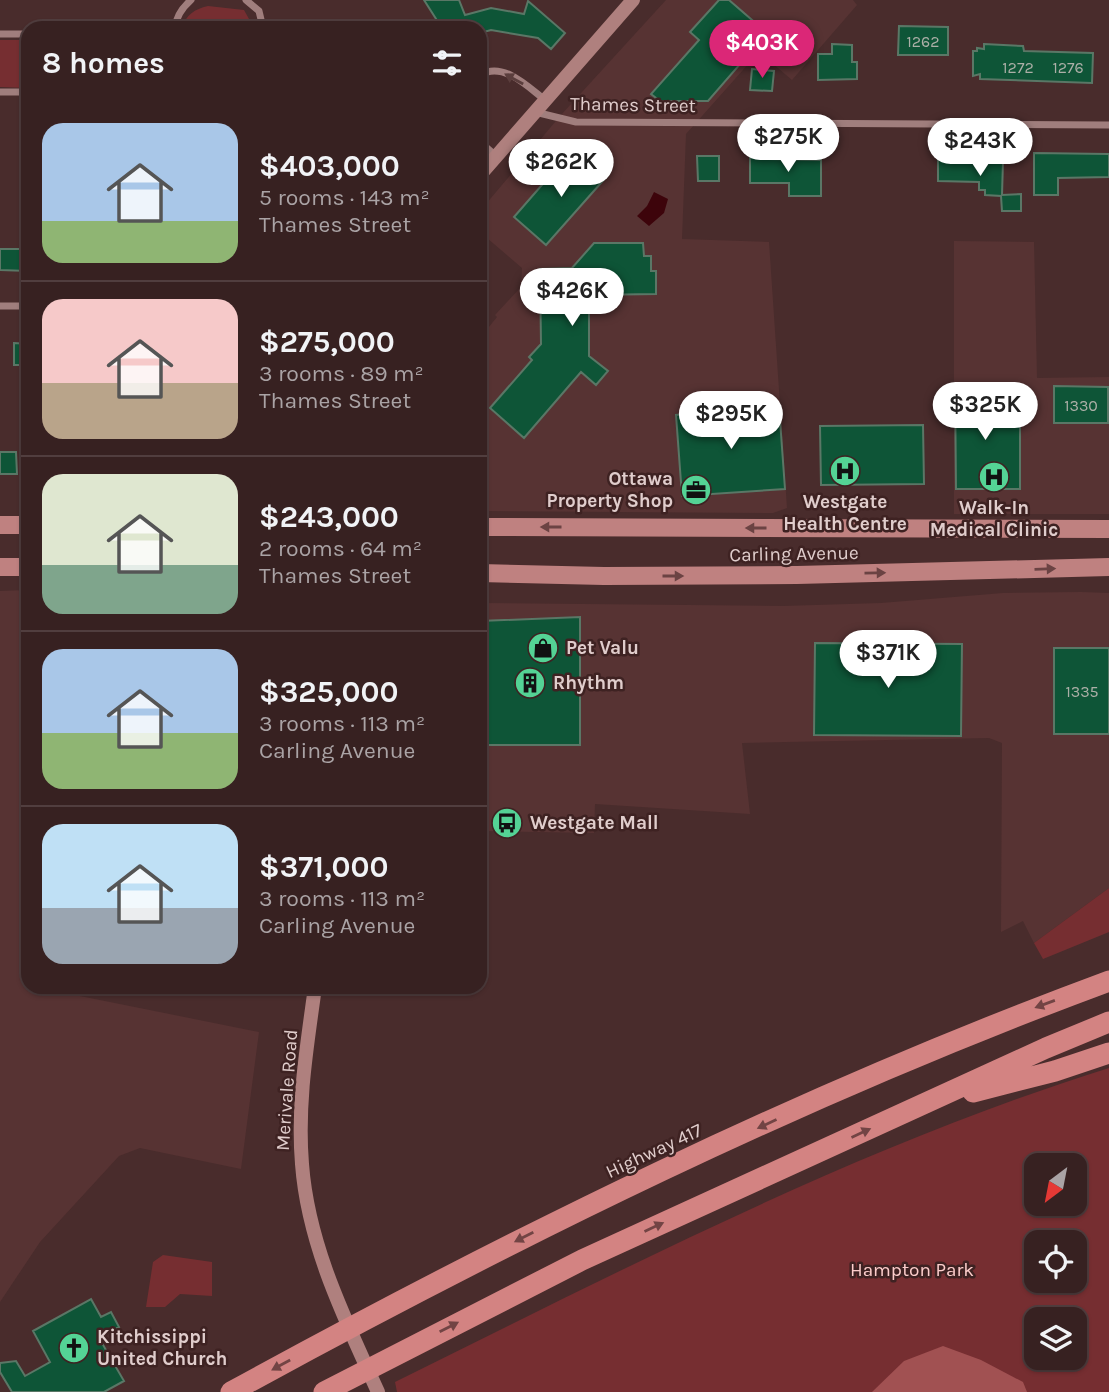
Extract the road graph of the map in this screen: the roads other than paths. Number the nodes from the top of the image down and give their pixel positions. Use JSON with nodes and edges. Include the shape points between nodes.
{"nodes":[{"id":1,"x":191,"y":0,"type":"edge"},
{"id":2,"x":246,"y":0,"type":"edge"},
{"id":3,"x":633,"y":0,"type":"edge"},
{"id":4,"x":176,"y":21,"type":"edge"},
{"id":5,"x":261,"y":21,"type":"edge"},
{"id":6,"x":0,"y":34,"type":"edge"},
{"id":7,"x":21,"y":34,"type":"edge"},
{"id":8,"x":487,"y":72,"type":"edge"},
{"id":9,"x":0,"y":92,"type":"edge"},
{"id":10,"x":21,"y":92,"type":"edge"},
{"id":11,"x":545,"y":100,"type":"junction"},
{"id":12,"x":535,"y":112,"type":"junction"},
{"id":13,"x":1109,"y":125,"type":"edge"},
{"id":14,"x":487,"y":148,"type":"edge"},
{"id":15,"x":496,"y":156,"type":"junction"},
{"id":16,"x":487,"y":167,"type":"edge"},
{"id":17,"x":0,"y":306,"type":"edge"},
{"id":18,"x":21,"y":306,"type":"edge"},
{"id":19,"x":0,"y":525,"type":"edge"},
{"id":20,"x":21,"y":525,"type":"edge"},
{"id":21,"x":487,"y":527,"type":"edge"},
{"id":22,"x":1109,"y":529,"type":"edge"},
{"id":23,"x":0,"y":566,"type":"edge"},
{"id":24,"x":21,"y":567,"type":"edge"},
{"id":25,"x":1109,"y":567,"type":"edge"},
{"id":26,"x":487,"y":573,"type":"edge"},
{"id":27,"x":1109,"y":981,"type":"edge"},
{"id":28,"x":314,"y":994,"type":"edge"},
{"id":29,"x":1109,"y":1023,"type":"edge"},
{"id":30,"x":1109,"y":1053,"type":"edge"},
{"id":31,"x":920,"y":1106,"type":"junction"},
{"id":32,"x":231,"y":1392,"type":"edge"},
{"id":33,"x":324,"y":1392,"type":"edge"},
{"id":34,"x":379,"y":1392,"type":"edge"}],
"edges":[{"from":1,"to":4,"type":"street"},
{"from":2,"to":5,"type":"street","via":[[259,11]]},
{"from":3,"to":11,"type":"main road"},
{"from":6,"to":7,"type":"street"},
{"from":11,"to":8,"type":"street","one_way":true,"via":[[503,72]]},
{"from":9,"to":10,"type":"street"},
{"from":11,"to":12,"type":"main road"},
{"from":12,"to":13,"type":"street","name":"Thames Street","via":[[576,122]]},
{"from":12,"to":15,"type":"main road"},
{"from":14,"to":15,"type":"street"},
{"from":15,"to":16,"type":"main road"},
{"from":17,"to":18,"type":"street"},
{"from":19,"to":20,"type":"main road"},
{"from":22,"to":21,"type":"main road","name":"Carling Avenue","one_way":true},
{"from":23,"to":24,"type":"main road"},
{"from":26,"to":25,"type":"main road","name":"Carling Avenue","one_way":true,"via":[[797,575]]},
{"from":27,"to":32,"type":"highway","name":"Highway 417","one_way":true,"via":[[871,1076],[586,1207],[369,1316]]},
{"from":28,"to":34,"type":"main road","name":"Merivale Road","via":[[302,1086],[306,1193],[337,1303]]},
{"from":29,"to":31,"type":"highway"},
{"from":30,"to":31,"type":"highway"},
{"from":33,"to":31,"type":"highway","one_way":true,"via":[[582,1260]]}]}
